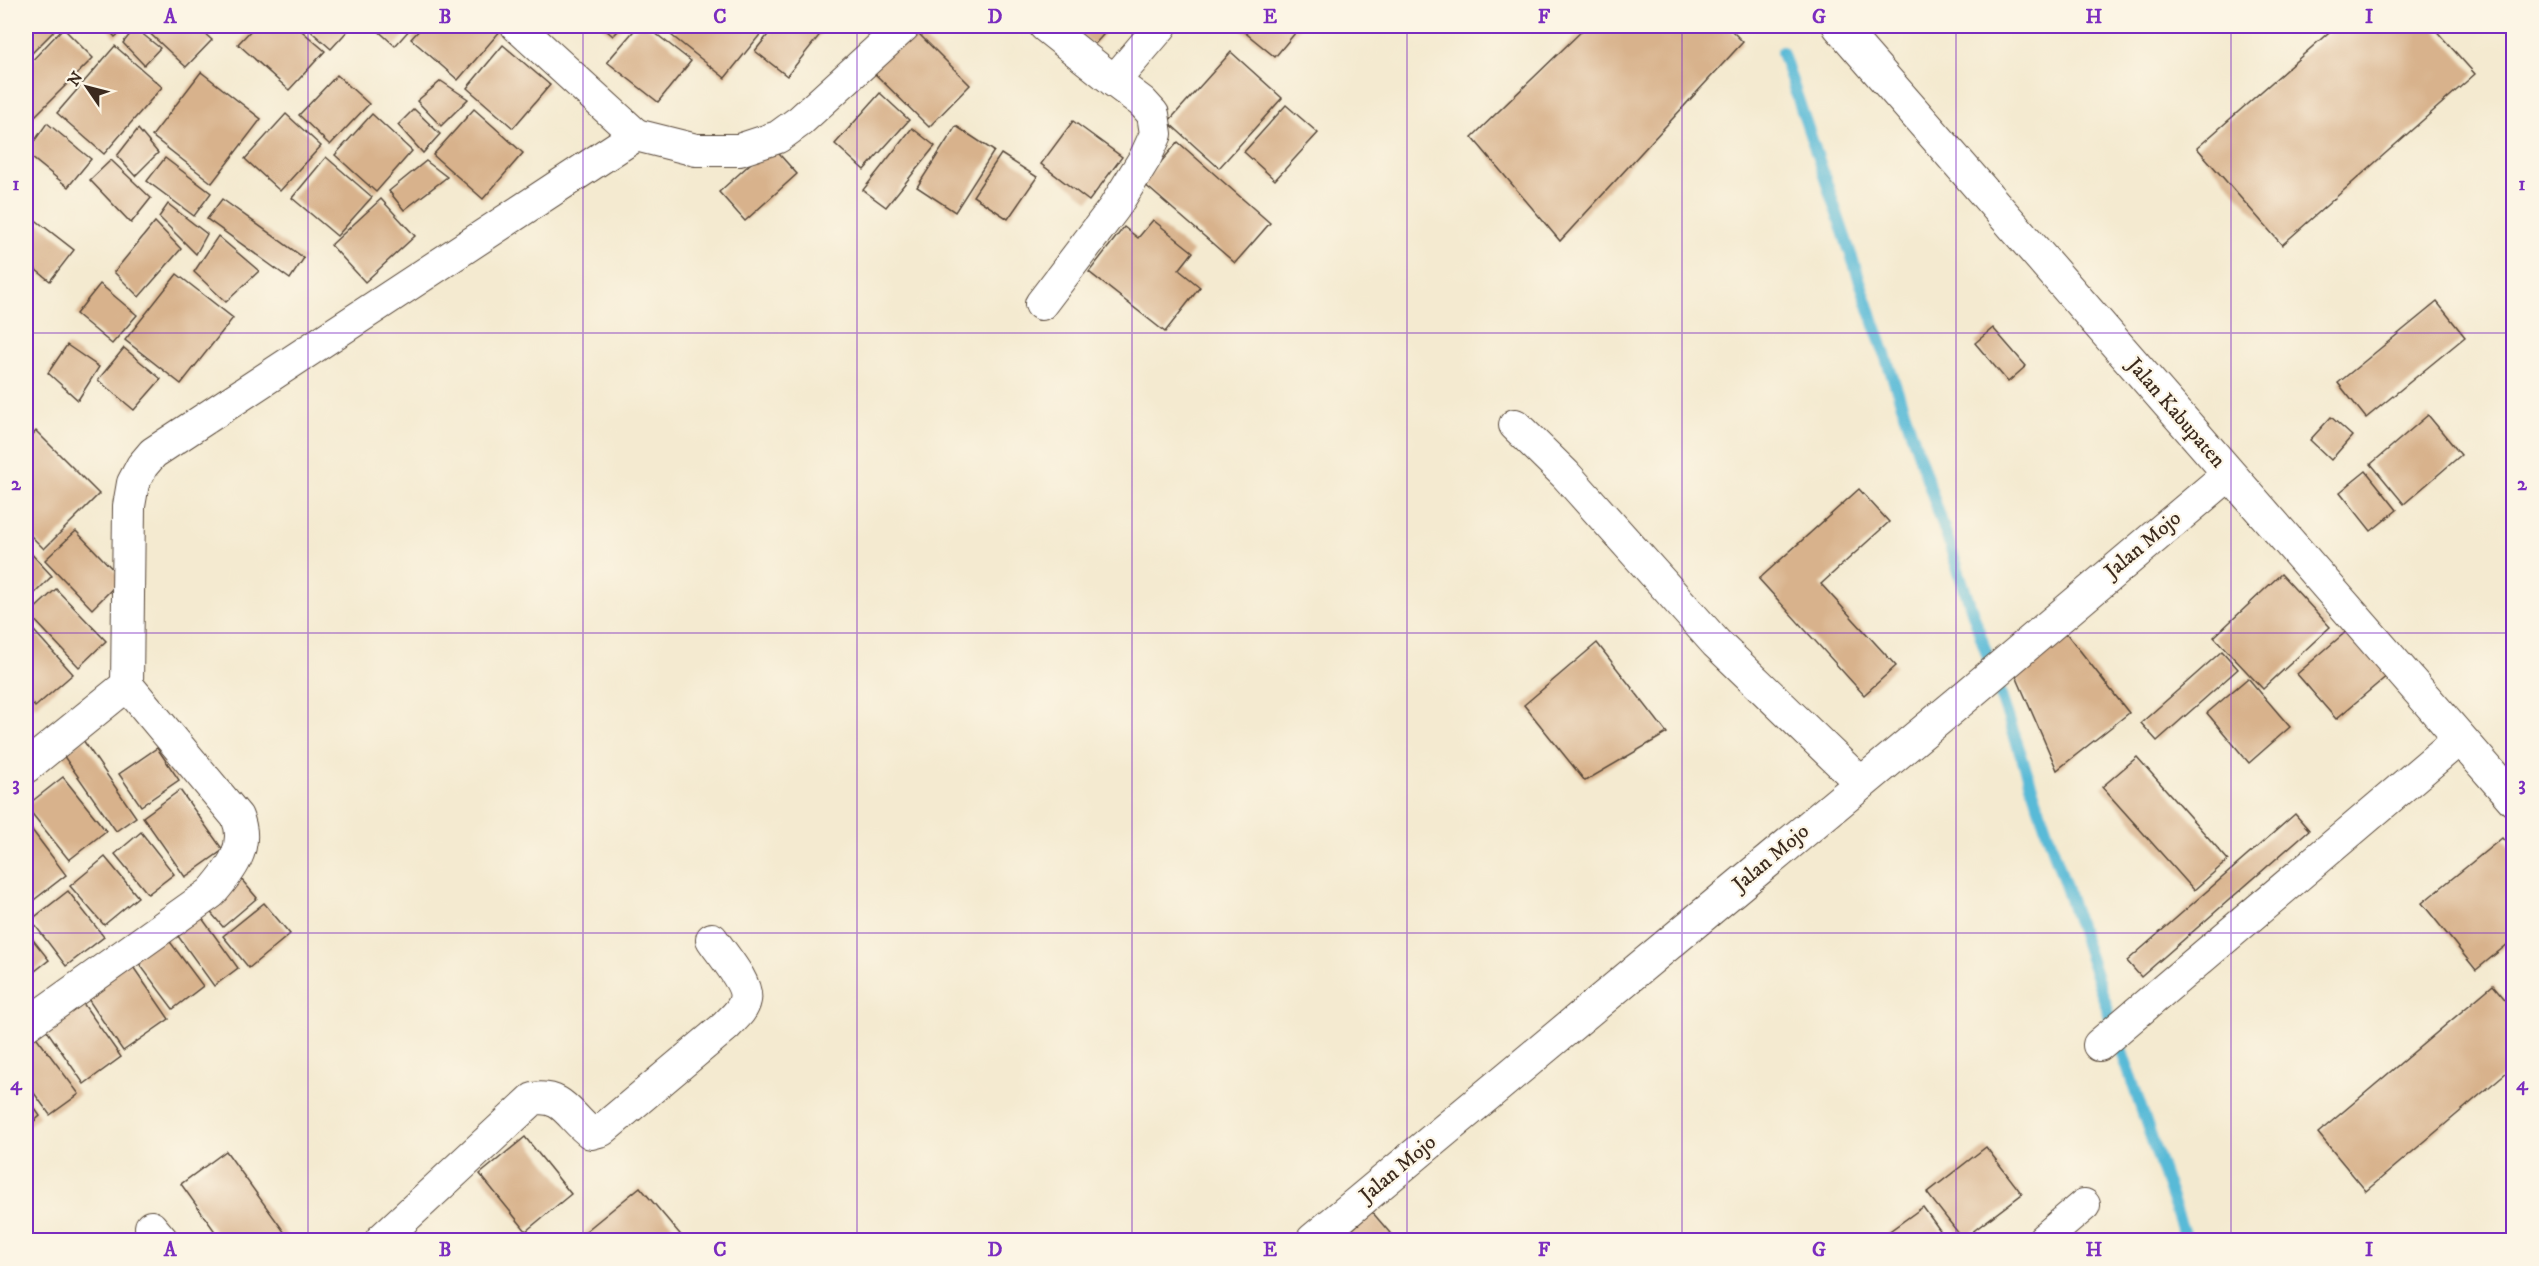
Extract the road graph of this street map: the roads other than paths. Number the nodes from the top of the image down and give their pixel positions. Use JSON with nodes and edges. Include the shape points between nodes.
{"nodes":[{"id":1,"x":517,"y":26,"type":"edge"},
{"id":2,"x":904,"y":26,"type":"edge"},
{"id":3,"x":1045,"y":26,"type":"edge"},
{"id":4,"x":1161,"y":26,"type":"edge"},
{"id":5,"x":1839,"y":26,"type":"edge"},
{"id":6,"x":1114,"y":81,"type":"junction"},
{"id":7,"x":636,"y":135,"type":"junction"},
{"id":8,"x":1041,"y":304,"type":"dead end"},
{"id":9,"x":1515,"y":425,"type":"dead end"},
{"id":10,"x":2229,"y":474,"type":"junction"},
{"id":11,"x":127,"y":685,"type":"junction"},
{"id":12,"x":2459,"y":739,"type":"junction"},
{"id":13,"x":31,"y":751,"type":"edge"},
{"id":14,"x":1861,"y":783,"type":"junction"},
{"id":15,"x":2514,"y":800,"type":"edge"},
{"id":16,"x":712,"y":939,"type":"dead end"},
{"id":17,"x":26,"y":1025,"type":"edge"},
{"id":18,"x":2099,"y":1045,"type":"dead end"},
{"id":19,"x":2084,"y":1204,"type":"dead end"},
{"id":20,"x":381,"y":1240,"type":"edge"},
{"id":21,"x":1313,"y":1240,"type":"edge"},
{"id":22,"x":2043,"y":1240,"type":"edge"}],
"edges":[{"from":1,"to":7,"type":"street"},
{"from":2,"to":7,"type":"street","via":[[778,137],[739,150],[696,150]]},
{"from":3,"to":6,"type":"street"},
{"from":4,"to":6,"type":"street"},
{"from":5,"to":10,"type":"street","name":"Jalan Kabupaten"},
{"from":6,"to":8,"type":"street","via":[[1153,114],[1156,134],[1114,208]]},
{"from":7,"to":11,"type":"street","via":[[153,453],[133,483],[129,506]]},
{"from":9,"to":14,"type":"street","via":[[1566,475],[1716,643]]},
{"from":10,"to":12,"type":"street","name":"Jalan Kabupaten"},
{"from":10,"to":14,"type":"street","name":"Jalan Mojo"},
{"from":11,"to":13,"type":"street"},
{"from":11,"to":17,"type":"street","via":[[237,817],[243,830],[242,844],[229,873],[211,893]]},
{"from":12,"to":15,"type":"street","name":"Jalan Kabupaten"},
{"from":12,"to":18,"type":"street"},
{"from":14,"to":21,"type":"street","name":"Jalan Mojo"},
{"from":16,"to":20,"type":"street","via":[[744,988],[746,999],[726,1026],[602,1130],[591,1133],[550,1098],[533,1099]]},
{"from":19,"to":22,"type":"street"}]}
